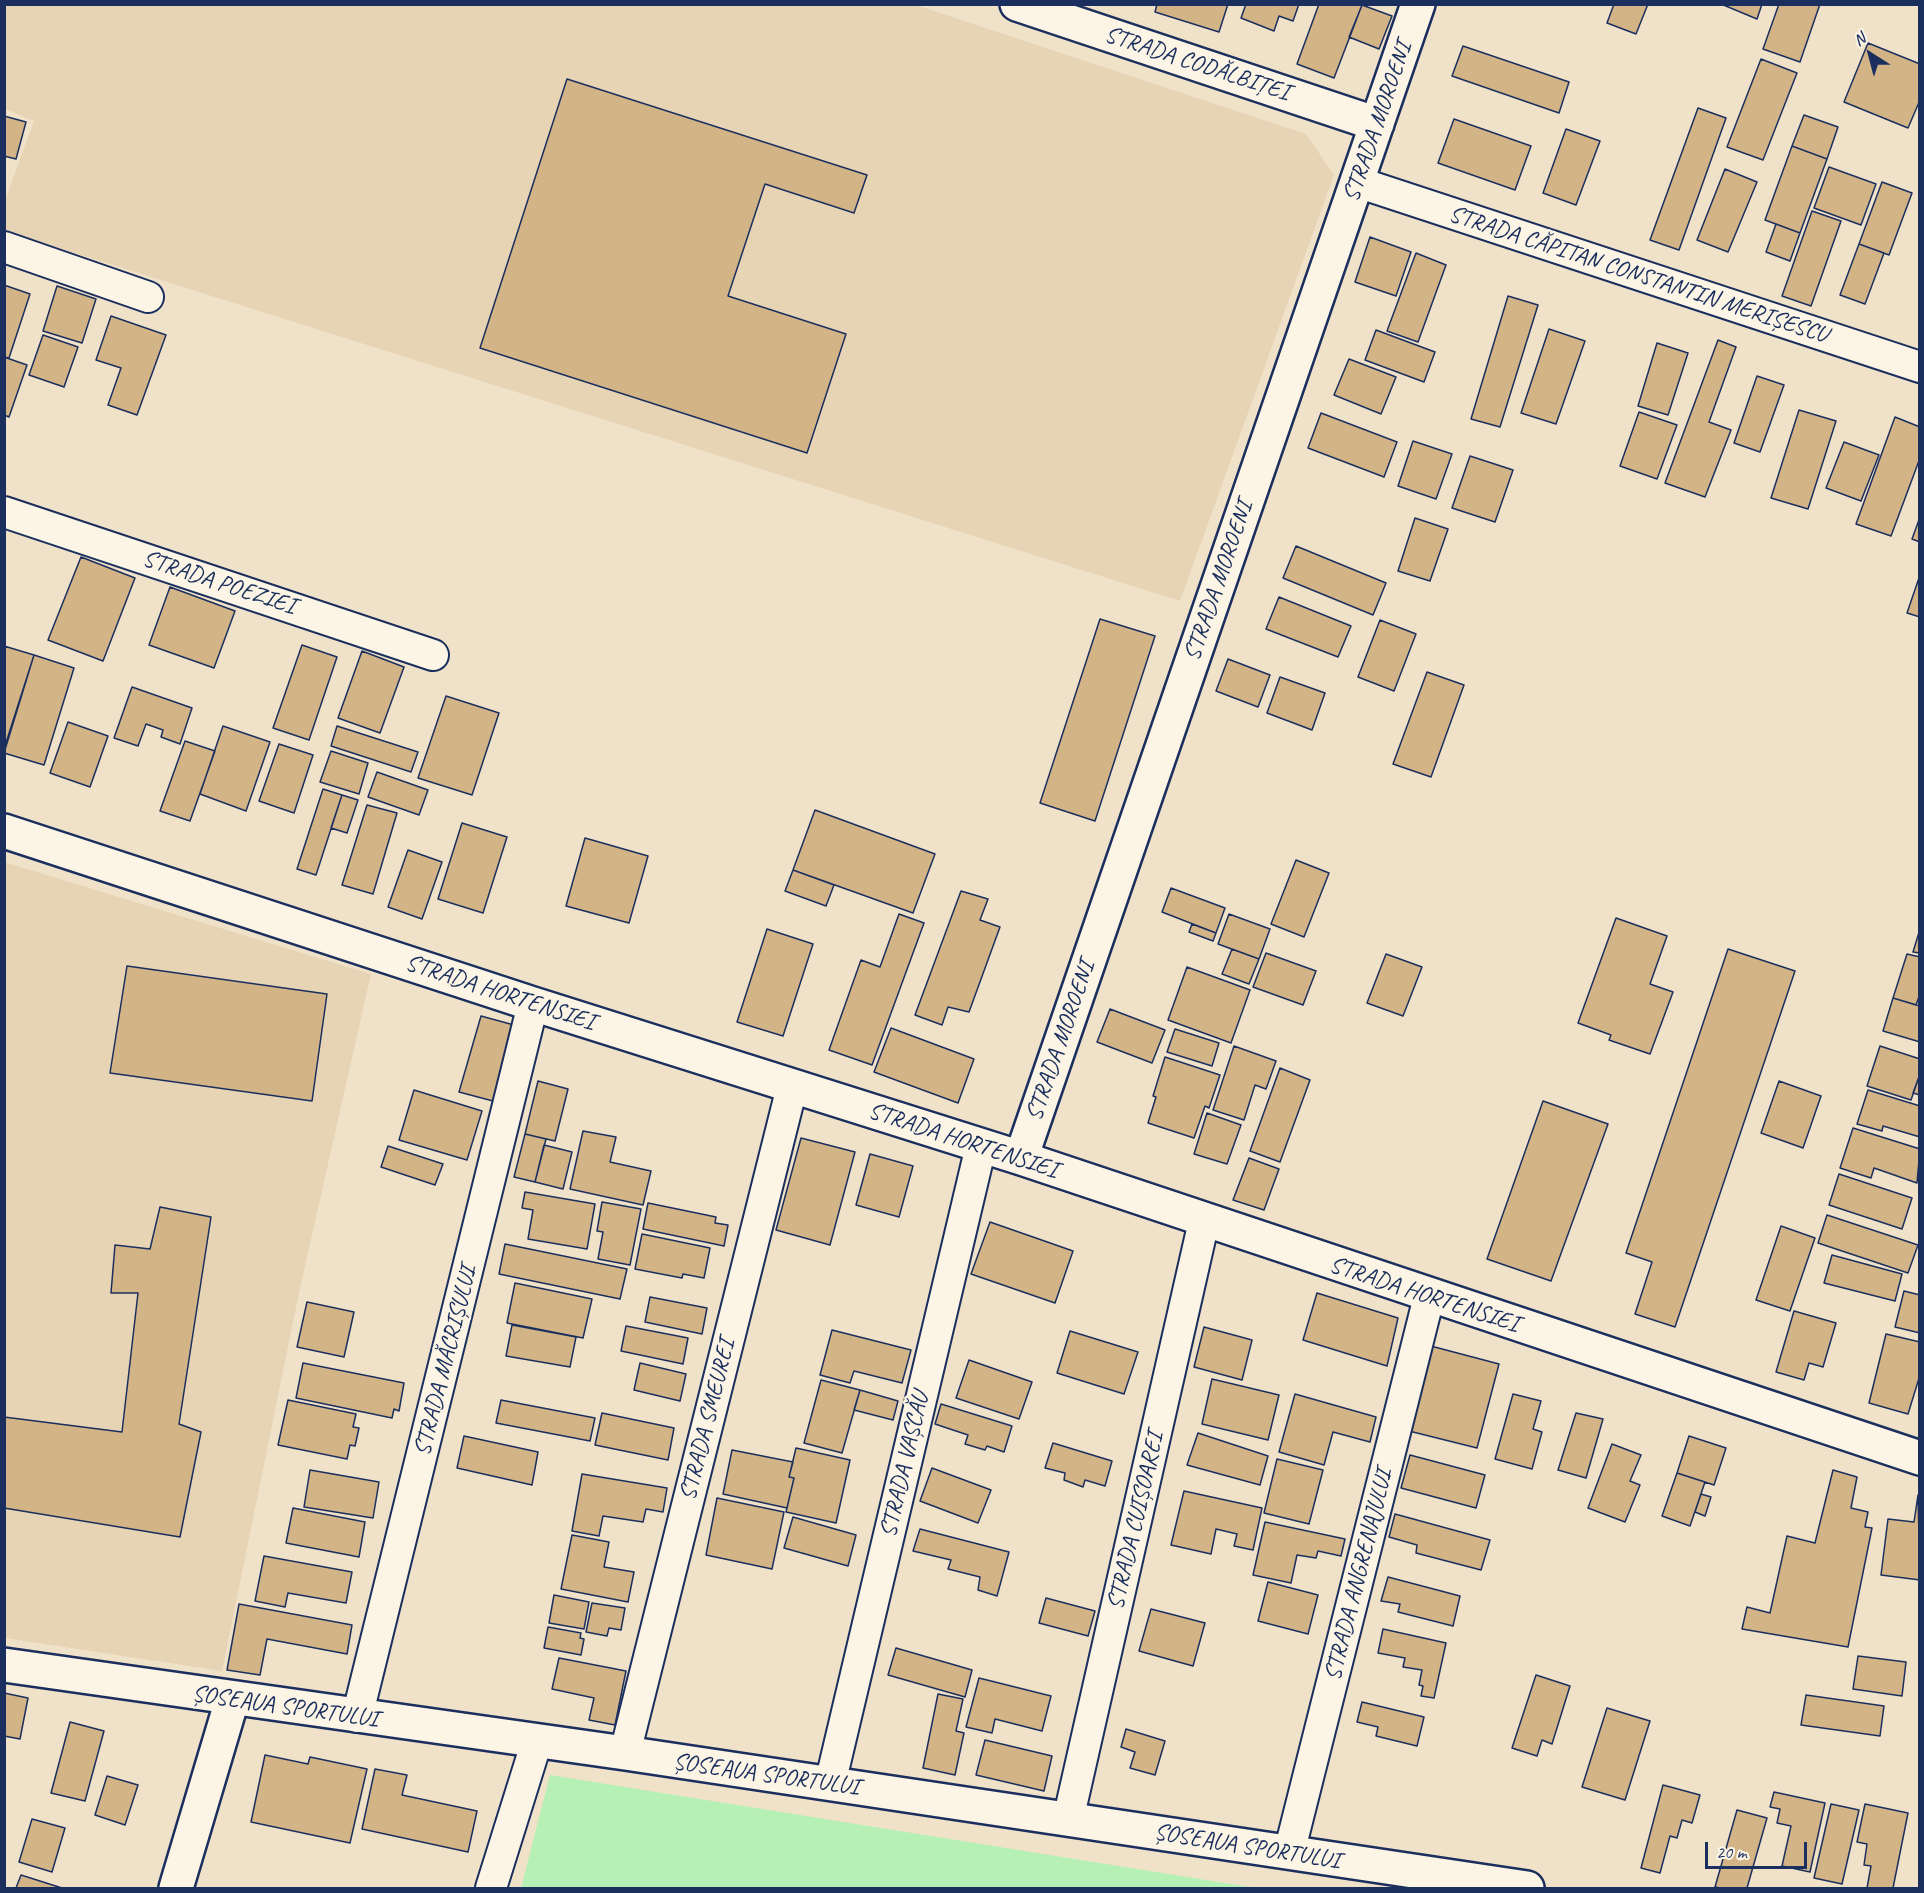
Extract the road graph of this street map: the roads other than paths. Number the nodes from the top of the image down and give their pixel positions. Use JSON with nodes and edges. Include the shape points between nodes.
{"nodes":[{"id":1,"x":1017,"y":4,"type":"edge"},
{"id":2,"x":1418,"y":4,"type":"edge"},
{"id":3,"x":1068,"y":13,"type":"edge"},
{"id":4,"x":1377,"y":124,"type":"junction"},
{"id":5,"x":1357,"y":182,"type":"junction"},
{"id":6,"x":4,"y":247,"type":"edge"},
{"id":7,"x":148,"y":297,"type":"dead end"},
{"id":8,"x":1920,"y":368,"type":"edge"},
{"id":9,"x":4,"y":512,"type":"edge"},
{"id":10,"x":434,"y":655,"type":"dead end"},
{"id":11,"x":4,"y":831,"type":"edge"},
{"id":12,"x":533,"y":1004,"type":"junction"},
{"id":13,"x":792,"y":1087,"type":"junction"},
{"id":14,"x":981,"y":1146,"type":"junction"},
{"id":15,"x":1021,"y":1158,"type":"junction"},
{"id":16,"x":1204,"y":1221,"type":"junction"},
{"id":17,"x":1429,"y":1297,"type":"junction"},
{"id":18,"x":1920,"y":1458,"type":"edge"},
{"id":19,"x":4,"y":1665,"type":"edge"},
{"id":20,"x":232,"y":1700,"type":"junction"},
{"id":21,"x":357,"y":1718,"type":"junction"},
{"id":22,"x":537,"y":1741,"type":"junction"},
{"id":23,"x":625,"y":1754,"type":"junction"},
{"id":24,"x":830,"y":1784,"type":"junction"},
{"id":25,"x":1068,"y":1820,"type":"junction"},
{"id":26,"x":1289,"y":1853,"type":"junction"},
{"id":27,"x":176,"y":1888,"type":"edge"},
{"id":28,"x":492,"y":1888,"type":"edge"},
{"id":29,"x":1527,"y":1888,"type":"edge"}],
"edges":[{"from":1,"to":3,"type":"street","name":"STRADA CODĂLBIȚEI"},
{"from":2,"to":4,"type":"street","name":"STRADA MOROENI"},
{"from":3,"to":4,"type":"street","name":"STRADA CODĂLBIȚEI"},
{"from":4,"to":5,"type":"street","name":"STRADA MOROENI"},
{"from":5,"to":8,"type":"street","name":"STRADA CĂPITAN CONSTANTIN MERIȘESCU"},
{"from":5,"to":15,"type":"street","name":"STRADA MOROENI"},
{"from":6,"to":7,"type":"street"},
{"from":9,"to":10,"type":"street","name":"STRADA POEZIEI"},
{"from":11,"to":12,"type":"street","name":"STRADA HORTENSIEI"},
{"from":12,"to":13,"type":"street","name":"STRADA HORTENSIEI"},
{"from":12,"to":21,"type":"street","name":"STRADA MĂCRIȘULUI"},
{"from":13,"to":14,"type":"street","name":"STRADA HORTENSIEI"},
{"from":13,"to":23,"type":"street","name":"STRADA SMEUREI"},
{"from":14,"to":15,"type":"street","name":"STRADA HORTENSIEI"},
{"from":14,"to":24,"type":"street","name":"STRADA VAȘCĂU"},
{"from":15,"to":16,"type":"street","name":"STRADA HORTENSIEI"},
{"from":16,"to":17,"type":"street","name":"STRADA HORTENSIEI"},
{"from":16,"to":25,"type":"street","name":"STRADA CUIȘOAREI"},
{"from":17,"to":18,"type":"street","name":"STRADA HORTENSIEI"},
{"from":17,"to":26,"type":"street","name":"STRADA ANGRENAJULUI"},
{"from":19,"to":20,"type":"street","name":"ȘOSEAUA SPORTULUI"},
{"from":20,"to":21,"type":"street","name":"ȘOSEAUA SPORTULUI"},
{"from":20,"to":27,"type":"street"},
{"from":21,"to":22,"type":"street","name":"ȘOSEAUA SPORTULUI"},
{"from":22,"to":23,"type":"street","name":"ȘOSEAUA SPORTULUI"},
{"from":22,"to":28,"type":"street"},
{"from":23,"to":24,"type":"street","name":"ȘOSEAUA SPORTULUI"},
{"from":24,"to":25,"type":"street","name":"ȘOSEAUA SPORTULUI"},
{"from":25,"to":26,"type":"street","name":"ȘOSEAUA SPORTULUI"},
{"from":26,"to":29,"type":"street","name":"ȘOSEAUA SPORTULUI"}]}
